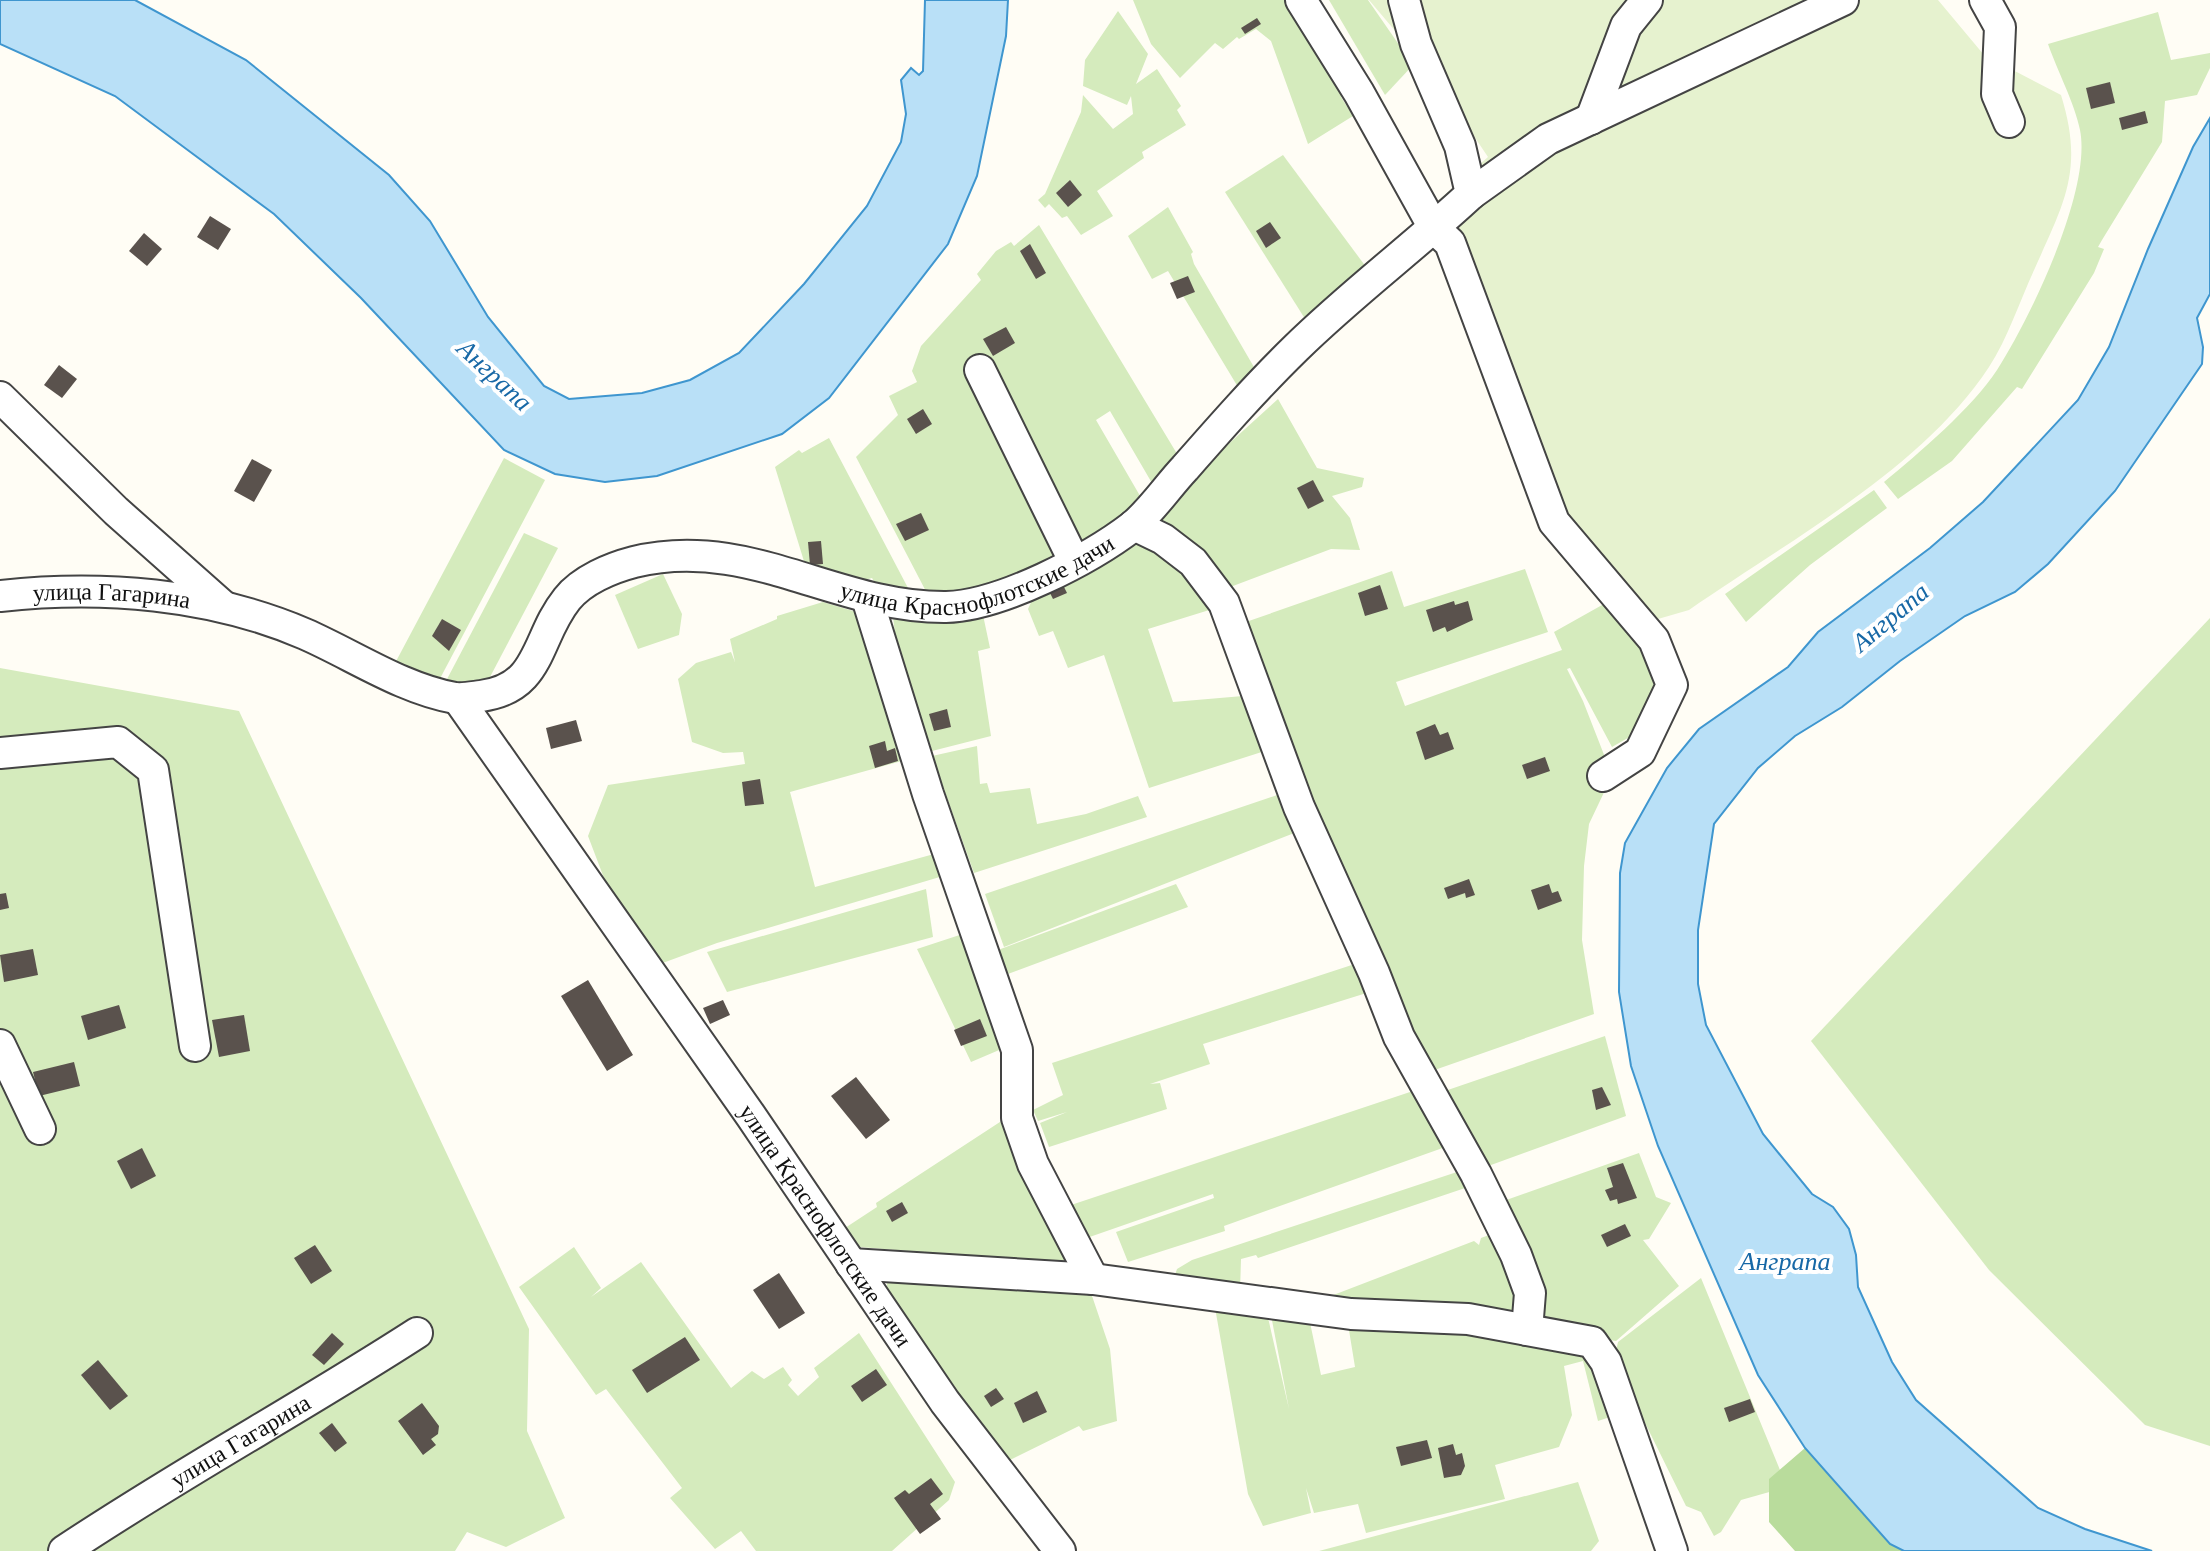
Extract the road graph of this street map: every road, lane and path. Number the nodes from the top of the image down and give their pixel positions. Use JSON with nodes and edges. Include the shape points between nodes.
{"nodes":[{"id":1,"x":1404,"y":0,"type":"edge"},
{"id":2,"x":1647,"y":0,"type":"edge"},
{"id":3,"x":1843,"y":0,"type":"edge"},
{"id":4,"x":1985,"y":0,"type":"edge"},
{"id":5,"x":1305,"y":1,"type":"edge"},
{"id":6,"x":1591,"y":119,"type":"junction"},
{"id":7,"x":2009,"y":122,"type":"dead end"},
{"id":8,"x":1471,"y":194,"type":"junction"},
{"id":9,"x":1434,"y":228,"type":"junction"},
{"id":10,"x":980,"y":370,"type":"dead end"},
{"id":11,"x":0,"y":397,"type":"edge"},
{"id":12,"x":1134,"y":525,"type":"junction"},
{"id":13,"x":1074,"y":561,"type":"junction"},
{"id":14,"x":0,"y":596,"type":"edge"},
{"id":15,"x":867,"y":598,"type":"junction"},
{"id":16,"x":224,"y":608,"type":"junction"},
{"id":17,"x":458,"y":699,"type":"junction"},
{"id":18,"x":0,"y":753,"type":"edge"},
{"id":19,"x":1603,"y":776,"type":"dead end"},
{"id":20,"x":0,"y":1045,"type":"edge"},
{"id":21,"x":195,"y":1046,"type":"dead end"},
{"id":22,"x":40,"y":1129,"type":"dead end"},
{"id":23,"x":851,"y":1264,"type":"junction"},
{"id":24,"x":1093,"y":1279,"type":"junction"},
{"id":25,"x":1527,"y":1330,"type":"junction"},
{"id":26,"x":417,"y":1333,"type":"dead end"},
{"id":27,"x":64,"y":1551,"type":"edge"},
{"id":28,"x":1060,"y":1551,"type":"edge"},
{"id":29,"x":1672,"y":1551,"type":"edge"}],
"edges":[{"from":1,"to":8,"type":"street","via":[[1416,44],[1460,146]]},
{"from":2,"to":6,"type":"street","via":[[1626,26]]},
{"from":3,"to":6,"type":"street","name":"улица Краснофлотские дачи"},
{"from":4,"to":7,"type":"street","via":[[2000,27],[1997,94]]},
{"from":5,"to":9,"type":"street"},
{"from":6,"to":8,"type":"street","name":"улица Краснофлотские дачи","via":[[1548,139]]},
{"from":8,"to":9,"type":"street","name":"улица Краснофлотские дачи"},
{"from":9,"to":12,"type":"street","name":"улица Краснофлотские дачи","via":[[1298,345]]},
{"from":9,"to":19,"type":"street","via":[[1450,243],[1554,522],[1654,640],[1672,685],[1640,752]]},
{"from":10,"to":13,"type":"street"},
{"from":11,"to":16,"type":"street","name":"улица Краснофлотские дачи"},
{"from":12,"to":13,"type":"street","name":"улица Краснофлотские дачи"},
{"from":12,"to":25,"type":"street","via":[[1193,562],[1224,603],[1299,807],[1399,1037],[1516,1255],[1530,1293]]},
{"from":13,"to":15,"type":"street","name":"улица Краснофлотские дачи","via":[[976,605],[926,606]]},
{"from":14,"to":16,"type":"street","name":"улица Гагарина","via":[[98,592]]},
{"from":15,"to":17,"type":"street","name":"улица Краснофлотские дачи","via":[[761,563],[721,556],[634,562],[598,575],[568,597],[527,675],[503,693]]},
{"from":15,"to":24,"type":"street","via":[[1017,1050],[1017,1118],[1038,1176]]},
{"from":16,"to":17,"type":"street","name":"улица Краснофлотские дачи","via":[[302,633]]},
{"from":17,"to":23,"type":"street","name":"улица Краснофлотские дачи"},
{"from":18,"to":21,"type":"street","via":[[118,742],[153,770]]},
{"from":20,"to":22,"type":"street"},
{"from":23,"to":24,"type":"street"},
{"from":23,"to":28,"type":"street","name":"улица Краснофлотские дачи","via":[[945,1402]]},
{"from":24,"to":25,"type":"street","via":[[1351,1314],[1468,1319]]},
{"from":25,"to":29,"type":"street","via":[[1592,1342],[1606,1362]]},
{"from":26,"to":27,"type":"street","name":"улица Гагарина"}]}
